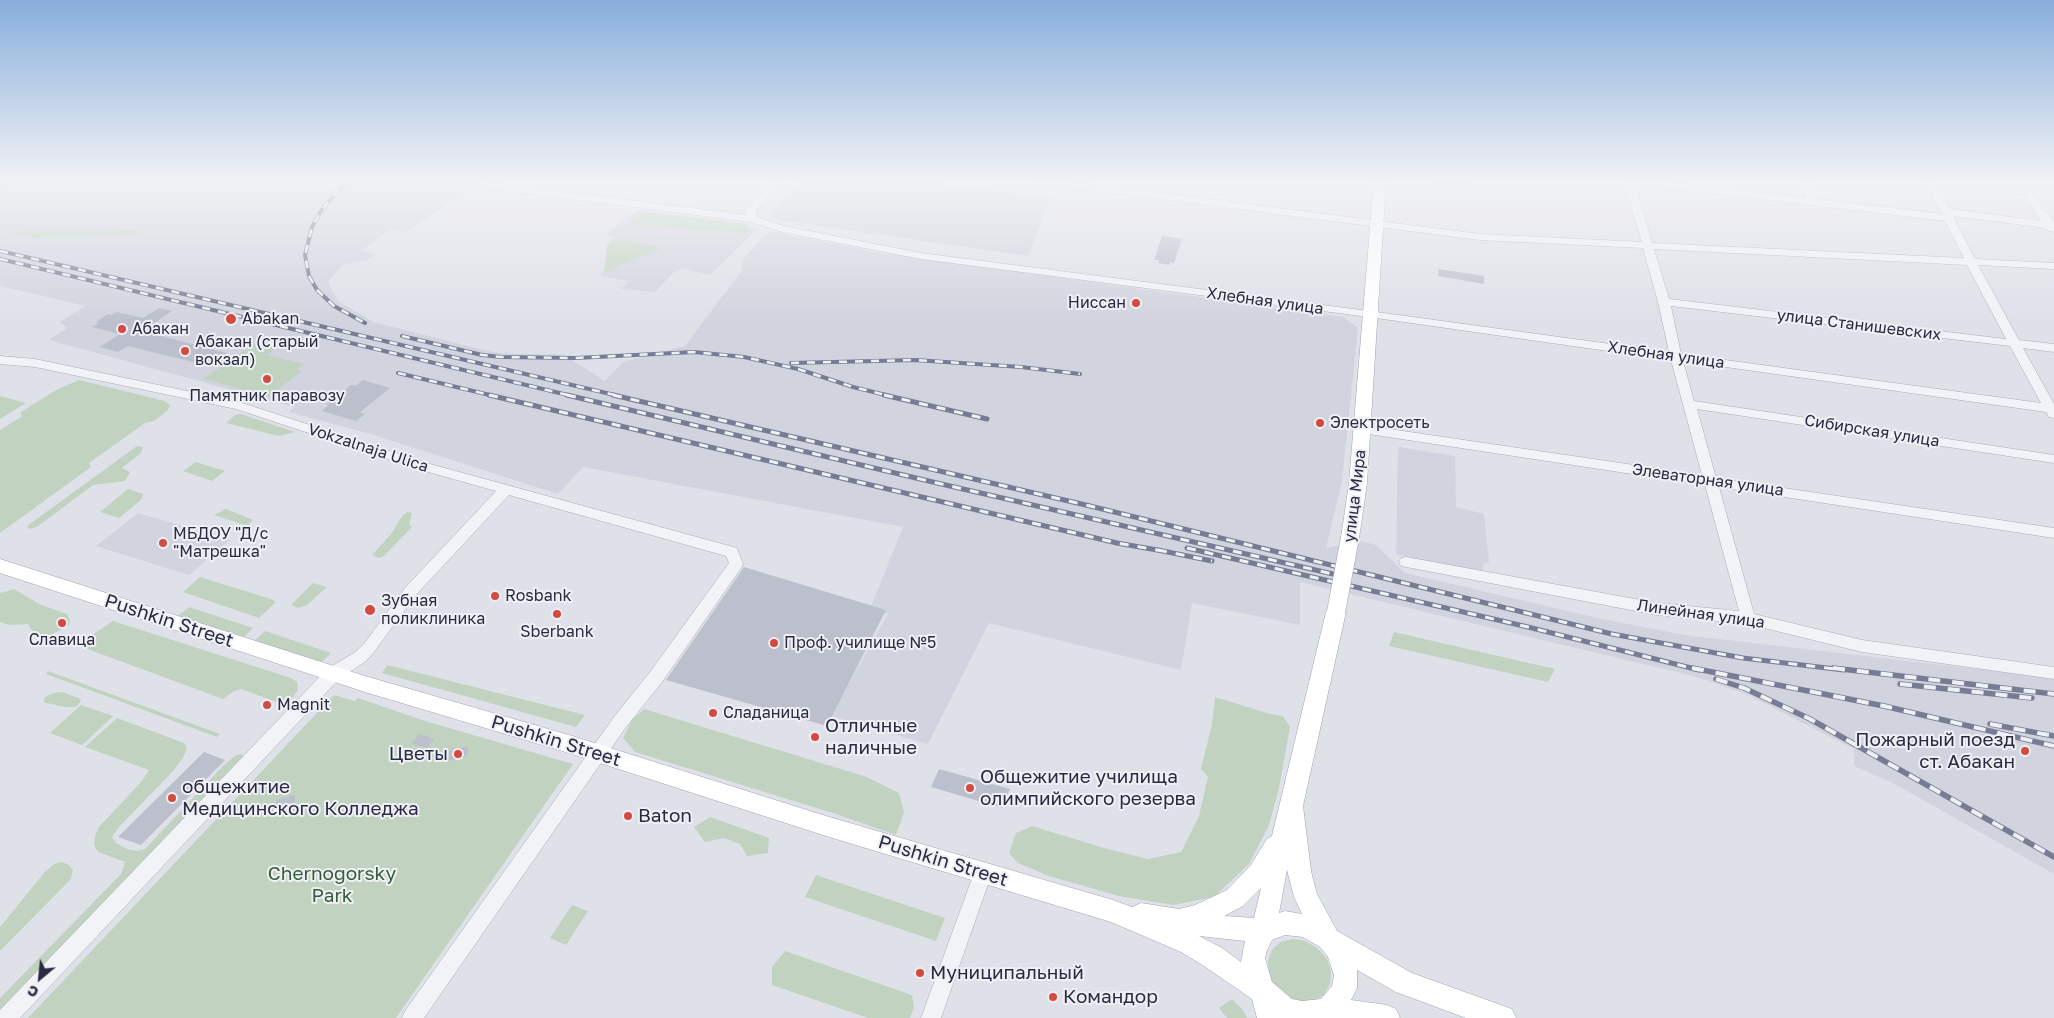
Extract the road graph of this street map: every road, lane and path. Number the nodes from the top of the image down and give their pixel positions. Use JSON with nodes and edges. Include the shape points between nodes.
{"nodes":[{"id":1,"x":777,"y":228,"type":"edge"},
{"id":2,"x":1376,"y":228,"type":"edge"},
{"id":3,"x":1404,"y":228,"type":"edge"},
{"id":4,"x":1641,"y":228,"type":"edge"},
{"id":5,"x":1954,"y":228,"type":"edge"},
{"id":6,"x":1646,"y":244,"type":"junction"},
{"id":7,"x":1972,"y":262,"type":"junction"},
{"id":8,"x":2054,"y":266,"type":"edge"},
{"id":9,"x":1664,"y":302,"type":"junction"},
{"id":10,"x":1369,"y":314,"type":"junction"},
{"id":11,"x":2014,"y":343,"type":"junction"},
{"id":12,"x":2054,"y":348,"type":"edge"},
{"id":13,"x":1676,"y":357,"type":"junction"},
{"id":14,"x":0,"y":360,"type":"edge"},
{"id":15,"x":1689,"y":404,"type":"junction"},
{"id":16,"x":2053,"y":411,"type":"edge"},
{"id":17,"x":1362,"y":429,"type":"junction"},
{"id":18,"x":2054,"y":459,"type":"edge"},
{"id":19,"x":1710,"y":480,"type":"junction"},
{"id":20,"x":505,"y":490,"type":"junction"},
{"id":21,"x":2054,"y":533,"type":"edge"},
{"id":22,"x":1406,"y":562,"type":"dead end"},
{"id":23,"x":0,"y":566,"type":"edge"},
{"id":24,"x":1748,"y":618,"type":"junction"},
{"id":25,"x":2054,"y":673,"type":"edge"},
{"id":26,"x":333,"y":674,"type":"junction"},
{"id":27,"x":598,"y":754,"type":"junction"},
{"id":28,"x":1292,"y":806,"type":"junction"},
{"id":29,"x":983,"y":873,"type":"junction"},
{"id":30,"x":1113,"y":912,"type":"junction"},
{"id":31,"x":1176,"y":921,"type":"junction"},
{"id":32,"x":1264,"y":931,"type":"junction"},
{"id":33,"x":1327,"y":937,"type":"junction"},
{"id":34,"x":1263,"y":991,"type":"junction"},
{"id":35,"x":1328,"y":1013,"type":"edge"},
{"id":36,"x":6,"y":1018,"type":"edge"},
{"id":37,"x":412,"y":1018,"type":"edge"},
{"id":38,"x":931,"y":1018,"type":"edge"},
{"id":39,"x":1270,"y":1018,"type":"edge"},
{"id":40,"x":1387,"y":1018,"type":"edge"},
{"id":41,"x":1503,"y":1018,"type":"edge"}],
"edges":[{"from":1,"to":10,"type":"street","name":"Хлебная улица","via":[[921,256]]},
{"from":2,"to":10,"type":"main road","name":"улица Мира"},
{"from":3,"to":6,"type":"street","via":[[1480,237]]},
{"from":4,"to":6,"type":"street"},
{"from":5,"to":7,"type":"street"},
{"from":6,"to":7,"type":"street"},
{"from":6,"to":9,"type":"street"},
{"from":7,"to":8,"type":"street"},
{"from":7,"to":11,"type":"street"},
{"from":9,"to":11,"type":"street","name":"улица Станишевских"},
{"from":9,"to":13,"type":"street"},
{"from":10,"to":13,"type":"street","name":"Хлебная улица"},
{"from":10,"to":17,"type":"main road","name":"улица Мира"},
{"from":11,"to":12,"type":"street","name":"улица Станишевских"},
{"from":11,"to":16,"type":"street"},
{"from":13,"to":15,"type":"street"},
{"from":13,"to":16,"type":"street","name":"Хлебная улица"},
{"from":14,"to":20,"type":"street","name":"Vokzalnaja Ulica","via":[[35,363],[239,406],[426,468]]},
{"from":15,"to":18,"type":"street","name":"Сибирская улица"},
{"from":15,"to":19,"type":"street"},
{"from":17,"to":19,"type":"street","name":"Элеваторная улица"},
{"from":17,"to":28,"type":"main road","name":"улица Мира","bridge":true,"via":[[1350,538]]},
{"from":19,"to":21,"type":"street","name":"Элеваторная улица"},
{"from":19,"to":24,"type":"street"},
{"from":20,"to":26,"type":"street","via":[[410,592],[360,658]]},
{"from":20,"to":27,"type":"street","name":"Vokzalnaja Ulica","via":[[732,552],[736,564]]},
{"from":22,"to":24,"type":"street","name":"Линейная улица","via":[[1657,609]]},
{"from":23,"to":26,"type":"main road","name":"Pushkin Street"},
{"from":24,"to":25,"type":"street","name":"Линейная улица","via":[[1862,646]]},
{"from":26,"to":27,"type":"main road","name":"Pushkin Street"},
{"from":26,"to":36,"type":"street"},
{"from":27,"to":29,"type":"main road","name":"Pushkin Street"},
{"from":27,"to":37,"type":"street"},
{"from":28,"to":31,"type":"main road","via":[[1267,861],[1235,898],[1198,916]]},
{"from":28,"to":32,"type":"main road"},
{"from":28,"to":33,"type":"main road","via":[[1299,871],[1309,903]]},
{"from":29,"to":30,"type":"main road","name":"Pushkin Street"},
{"from":29,"to":38,"type":"street"},
{"from":30,"to":31,"type":"main road"},
{"from":30,"to":34,"type":"main road","via":[[1190,944]]},
{"from":31,"to":32,"type":"main road"},
{"from":32,"to":33,"type":"main road","via":[[1296,923]]},
{"from":32,"to":34,"type":"main road","via":[[1253,958]]},
{"from":33,"to":35,"type":"main road","via":[[1343,961],[1346,975],[1344,988]]},
{"from":33,"to":41,"type":"main road","via":[[1379,970],[1405,982]]},
{"from":34,"to":35,"type":"main road","via":[[1287,1010],[1302,1014]]},
{"from":34,"to":39,"type":"main road"},
{"from":35,"to":40,"type":"main road"}]}
